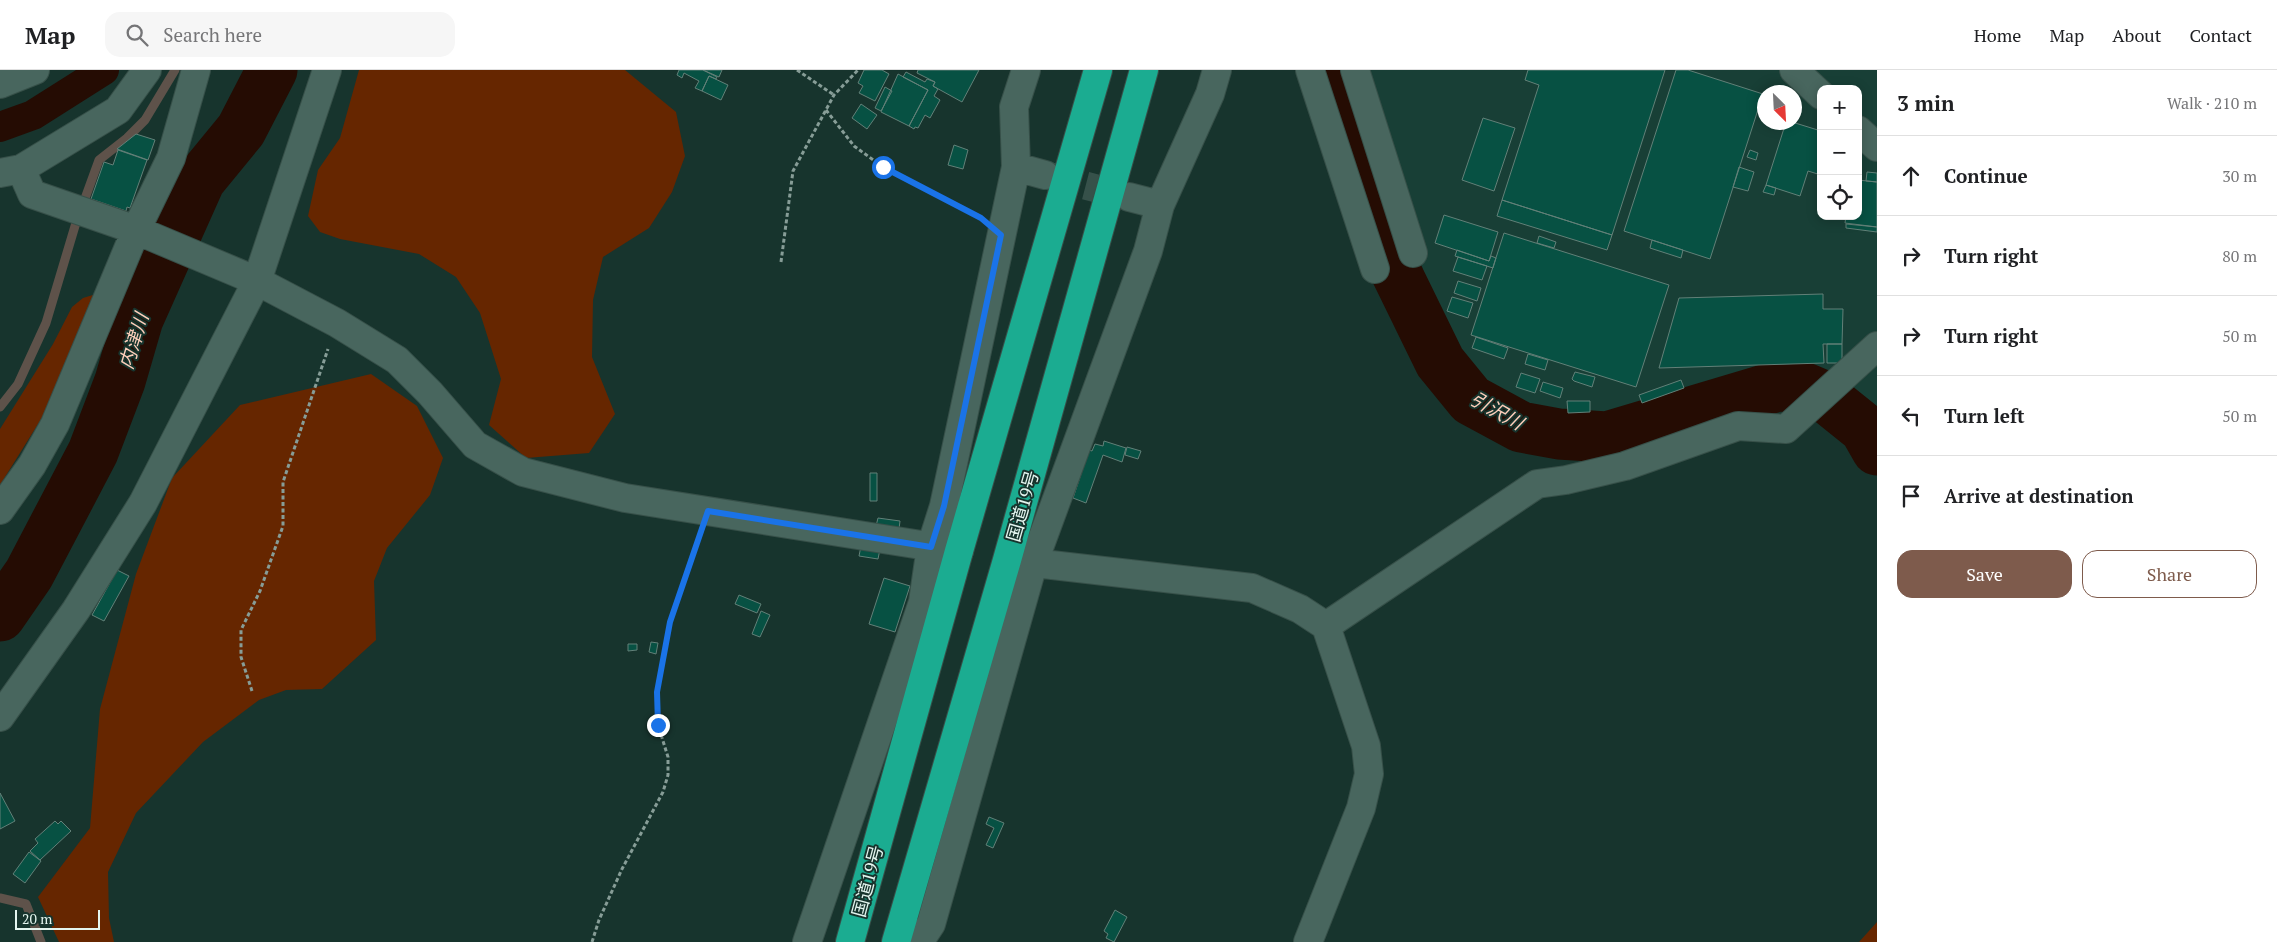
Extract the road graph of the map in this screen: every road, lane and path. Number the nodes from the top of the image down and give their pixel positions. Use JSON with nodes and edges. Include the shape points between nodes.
{"nodes":[{"id":1,"x":35,"y":70,"type":"edge"},
{"id":2,"x":147,"y":70,"type":"edge"},
{"id":3,"x":196,"y":70,"type":"edge"},
{"id":4,"x":327,"y":70,"type":"edge"},
{"id":5,"x":797,"y":70,"type":"edge"},
{"id":6,"x":858,"y":70,"type":"edge"},
{"id":7,"x":1026,"y":70,"type":"edge"},
{"id":8,"x":1098,"y":70,"type":"edge"},
{"id":9,"x":1144,"y":70,"type":"edge"},
{"id":10,"x":1217,"y":70,"type":"edge"},
{"id":11,"x":1310,"y":70,"type":"edge"},
{"id":12,"x":1355,"y":70,"type":"edge"},
{"id":13,"x":1794,"y":70,"type":"edge"},
{"id":14,"x":0,"y":84,"type":"edge"},
{"id":15,"x":1817,"y":91,"type":"edge"},
{"id":16,"x":834,"y":95,"type":"junction"},
{"id":17,"x":826,"y":110,"type":"junction"},
{"id":18,"x":1862,"y":134,"type":"edge"},
{"id":19,"x":1877,"y":147,"type":"edge"},
{"id":20,"x":1016,"y":167,"type":"junction"},
{"id":21,"x":11,"y":171,"type":"edge"},
{"id":22,"x":1045,"y":175,"type":"tunnel mouth"},
{"id":23,"x":1129,"y":197,"type":"tunnel mouth"},
{"id":24,"x":1160,"y":205,"type":"junction"},
{"id":25,"x":136,"y":230,"type":"junction"},
{"id":26,"x":1001,"y":235,"type":"junction"},
{"id":27,"x":1413,"y":253,"type":"dead end"},
{"id":28,"x":781,"y":262,"type":"dead end"},
{"id":29,"x":1375,"y":269,"type":"dead end"},
{"id":30,"x":257,"y":280,"type":"junction"},
{"id":31,"x":337,"y":323,"type":"junction"},
{"id":32,"x":1877,"y":346,"type":"edge"},
{"id":33,"x":0,"y":510,"type":"edge"},
{"id":34,"x":708,"y":511,"type":"junction"},
{"id":35,"x":931,"y":547,"type":"junction"},
{"id":36,"x":959,"y":551,"type":"junction"},
{"id":37,"x":1020,"y":562,"type":"junction"},
{"id":38,"x":1326,"y":626,"type":"junction"},
{"id":39,"x":252,"y":691,"type":"dead end"},
{"id":40,"x":0,"y":717,"type":"edge"},
{"id":41,"x":592,"y":942,"type":"edge"},
{"id":42,"x":807,"y":942,"type":"edge"},
{"id":43,"x":850,"y":942,"type":"edge"},
{"id":44,"x":896,"y":942,"type":"edge"},
{"id":45,"x":919,"y":942,"type":"edge"},
{"id":46,"x":1308,"y":942,"type":"edge"}],
"edges":[{"from":1,"to":14,"type":"street"},
{"from":2,"to":21,"type":"street","via":[[118,110]]},
{"from":3,"to":25,"type":"street","via":[[171,158]]},
{"from":4,"to":30,"type":"street"},
{"from":5,"to":16,"type":"path"},
{"from":6,"to":16,"type":"path"},
{"from":7,"to":20,"type":"street","via":[[1014,107]]},
{"from":8,"to":36,"type":"highway","name":"国道19号"},
{"from":9,"to":37,"type":"highway","name":"国道19号"},
{"from":10,"to":24,"type":"street","via":[[1210,94]]},
{"from":11,"to":29,"type":"street"},
{"from":12,"to":27,"type":"street"},
{"from":13,"to":15,"type":"street"},
{"from":16,"to":17,"type":"path"},
{"from":17,"to":26,"type":"path","via":[[854,146],[875,162],[981,218]]},
{"from":17,"to":28,"type":"path","via":[[793,171]]},
{"from":18,"to":19,"type":"street"},
{"from":20,"to":22,"type":"street"},
{"from":20,"to":26,"type":"street"},
{"from":21,"to":25,"type":"street","via":[[32,194]]},
{"from":23,"to":24,"type":"street"},
{"from":24,"to":37,"type":"street","via":[[1148,251]]},
{"from":25,"to":30,"type":"street"},
{"from":25,"to":33,"type":"street","via":[[55,424],[32,465]]},
{"from":26,"to":35,"type":"street","via":[[944,506]]},
{"from":30,"to":31,"type":"street"},
{"from":30,"to":40,"type":"street","via":[[143,503],[76,610]]},
{"from":31,"to":34,"type":"street","via":[[397,360],[474,445],[523,472],[625,498]]},
{"from":31,"to":39,"type":"path","via":[[282,482],[283,526],[260,591],[241,630],[241,657]]},
{"from":32,"to":38,"type":"street","via":[[1786,429],[1738,426],[1625,466],[1537,484]]},
{"from":34,"to":35,"type":"street"},
{"from":34,"to":41,"type":"path","via":[[670,622],[657,692],[658,725],[668,757],[668,775],[663,792],[622,869]]},
{"from":35,"to":36,"type":"street"},
{"from":35,"to":42,"type":"street","via":[[924,602]]},
{"from":36,"to":43,"type":"highway","name":"国道19号"},
{"from":37,"to":38,"type":"street","via":[[1252,588]]},
{"from":37,"to":44,"type":"highway","name":"国道19号"},
{"from":37,"to":45,"type":"street","via":[[931,924]]},
{"from":38,"to":46,"type":"street","via":[[1366,746],[1369,774],[1361,808]]}]}
